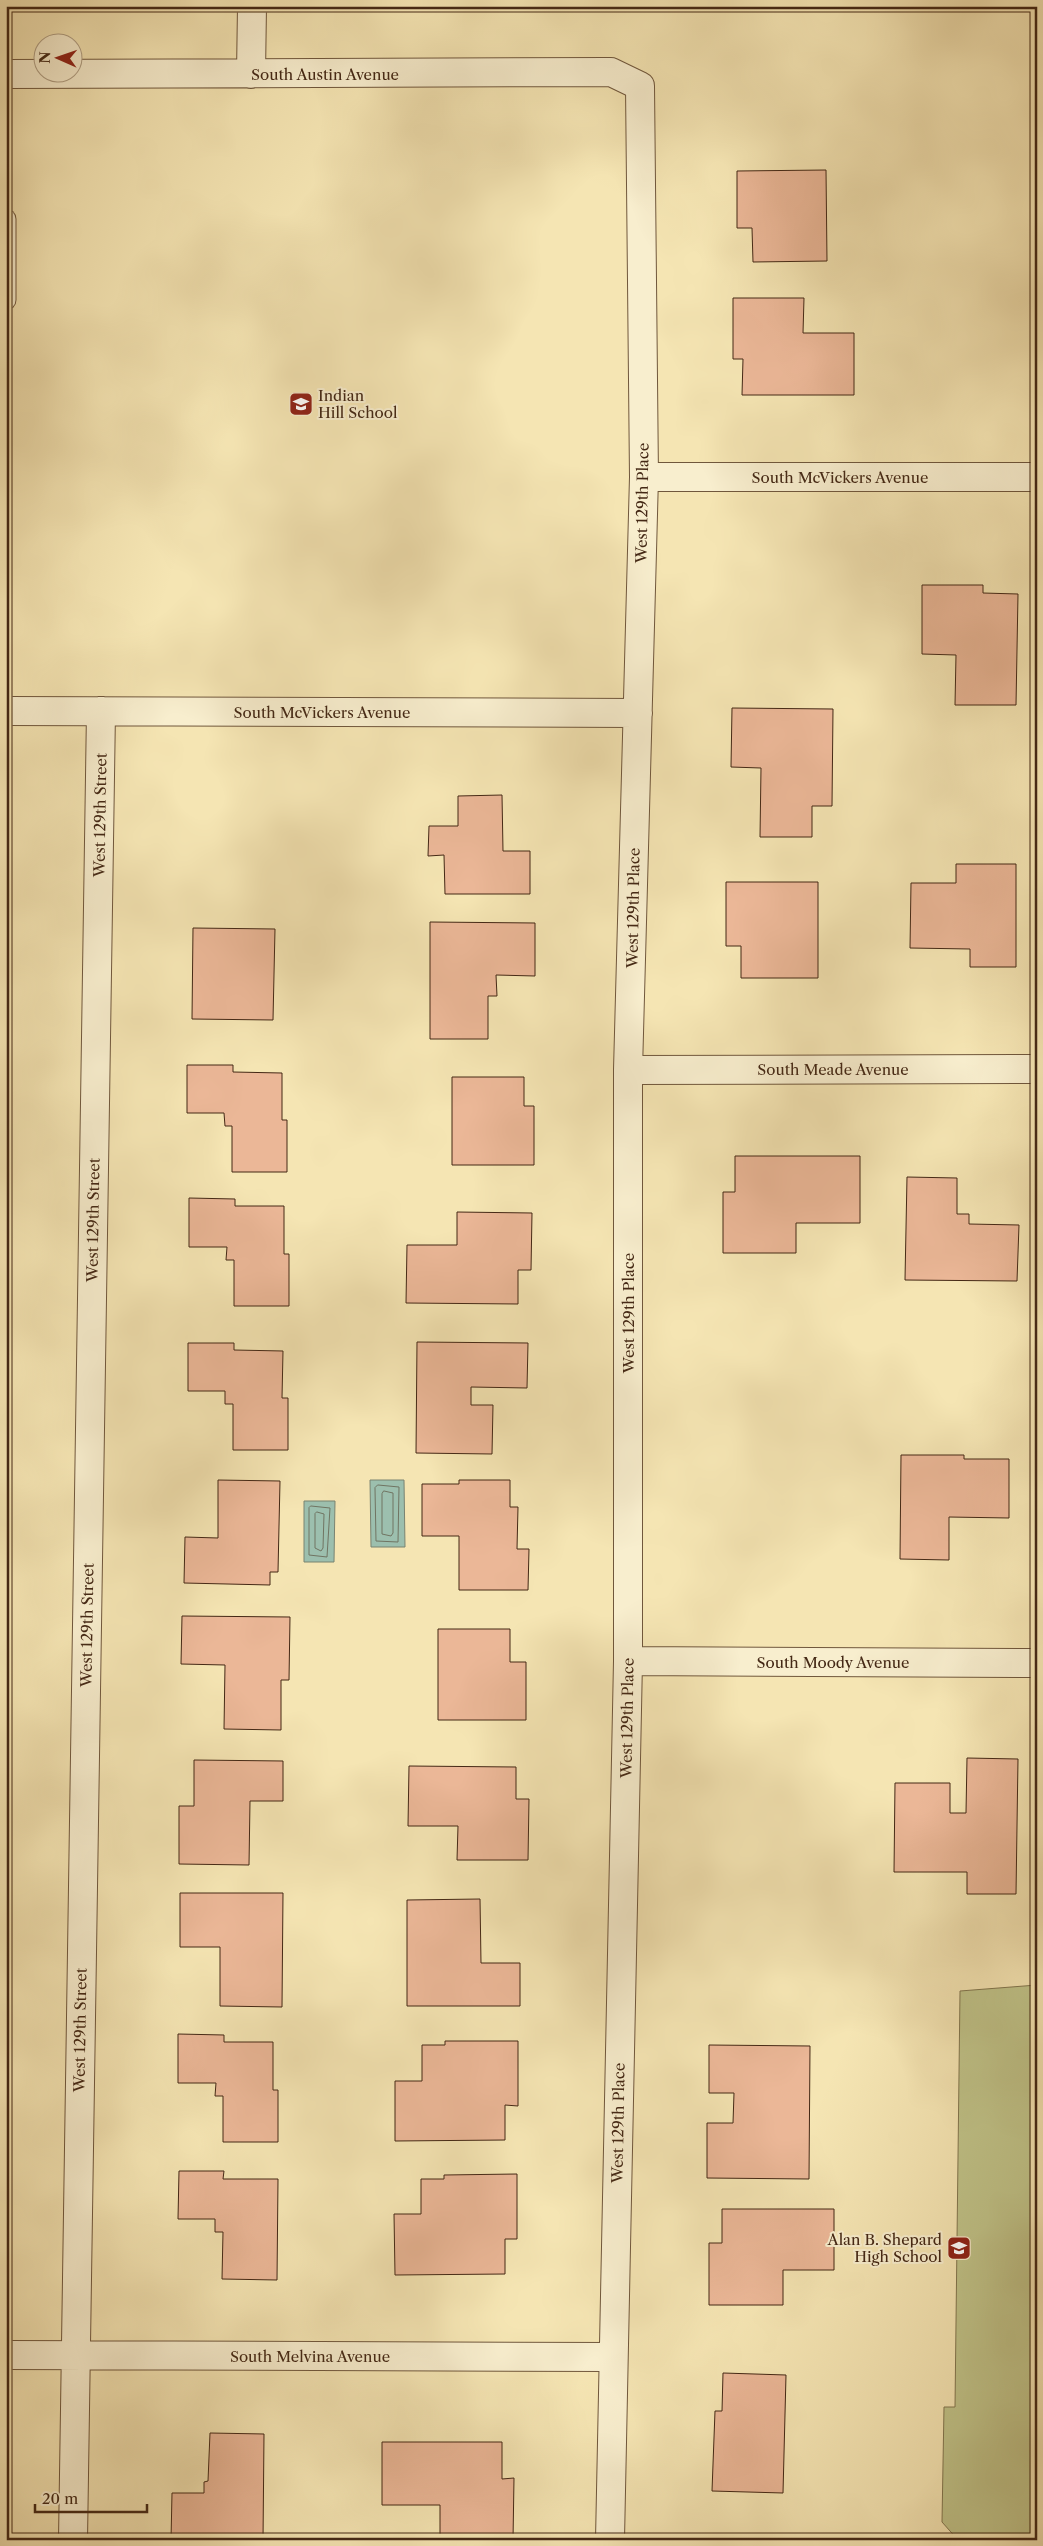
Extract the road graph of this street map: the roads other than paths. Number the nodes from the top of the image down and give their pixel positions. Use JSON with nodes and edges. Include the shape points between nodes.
{"nodes":[{"id":1,"x":252,"y":6,"type":"edge"},
{"id":2,"x":6,"y":74,"type":"edge"},
{"id":3,"x":251,"y":74,"type":"junction"},
{"id":4,"x":640,"y":86,"type":"joint"},
{"id":5,"x":6,"y":219,"type":"edge"},
{"id":6,"x":6,"y":300,"type":"edge"},
{"id":7,"x":644,"y":477,"type":"junction"},
{"id":8,"x":1037,"y":477,"type":"edge"},
{"id":9,"x":6,"y":710,"type":"edge"},
{"id":10,"x":101,"y":711,"type":"junction"},
{"id":11,"x":638,"y":713,"type":"junction"},
{"id":12,"x":1037,"y":1068,"type":"edge"},
{"id":13,"x":628,"y":1070,"type":"junction"},
{"id":14,"x":628,"y":1661,"type":"junction"},
{"id":15,"x":1037,"y":1663,"type":"edge"},
{"id":16,"x":6,"y":2355,"type":"edge"},
{"id":17,"x":75,"y":2355,"type":"junction"},
{"id":18,"x":613,"y":2357,"type":"junction"},
{"id":19,"x":73,"y":2540,"type":"edge"},
{"id":20,"x":610,"y":2540,"type":"edge"}],
"edges":[{"from":1,"to":3,"type":"street"},
{"from":2,"to":3,"type":"street","name":"South Austin Avenue"},
{"from":3,"to":4,"type":"street","name":"South Austin Avenue","via":[[611,72]]},
{"from":4,"to":7,"type":"street","name":"West 129th Place"},
{"from":5,"to":6,"type":"lane"},
{"from":7,"to":8,"type":"street","name":"South McVickers Avenue"},
{"from":7,"to":11,"type":"street","name":"West 129th Place"},
{"from":9,"to":10,"type":"street","name":"South McVickers Avenue"},
{"from":10,"to":11,"type":"street","name":"South McVickers Avenue"},
{"from":10,"to":17,"type":"street","name":"West 129th Street"},
{"from":11,"to":13,"type":"street","name":"West 129th Place"},
{"from":12,"to":13,"type":"street","name":"South Meade Avenue"},
{"from":13,"to":14,"type":"street","name":"West 129th Place"},
{"from":14,"to":15,"type":"street","name":"South Moody Avenue"},
{"from":14,"to":18,"type":"street","name":"West 129th Place"},
{"from":16,"to":17,"type":"street","name":"South Melvina Avenue"},
{"from":17,"to":18,"type":"street","name":"South Melvina Avenue"},
{"from":17,"to":19,"type":"street","name":"West 129th Street"},
{"from":18,"to":20,"type":"street","name":"West 129th Place"}]}
